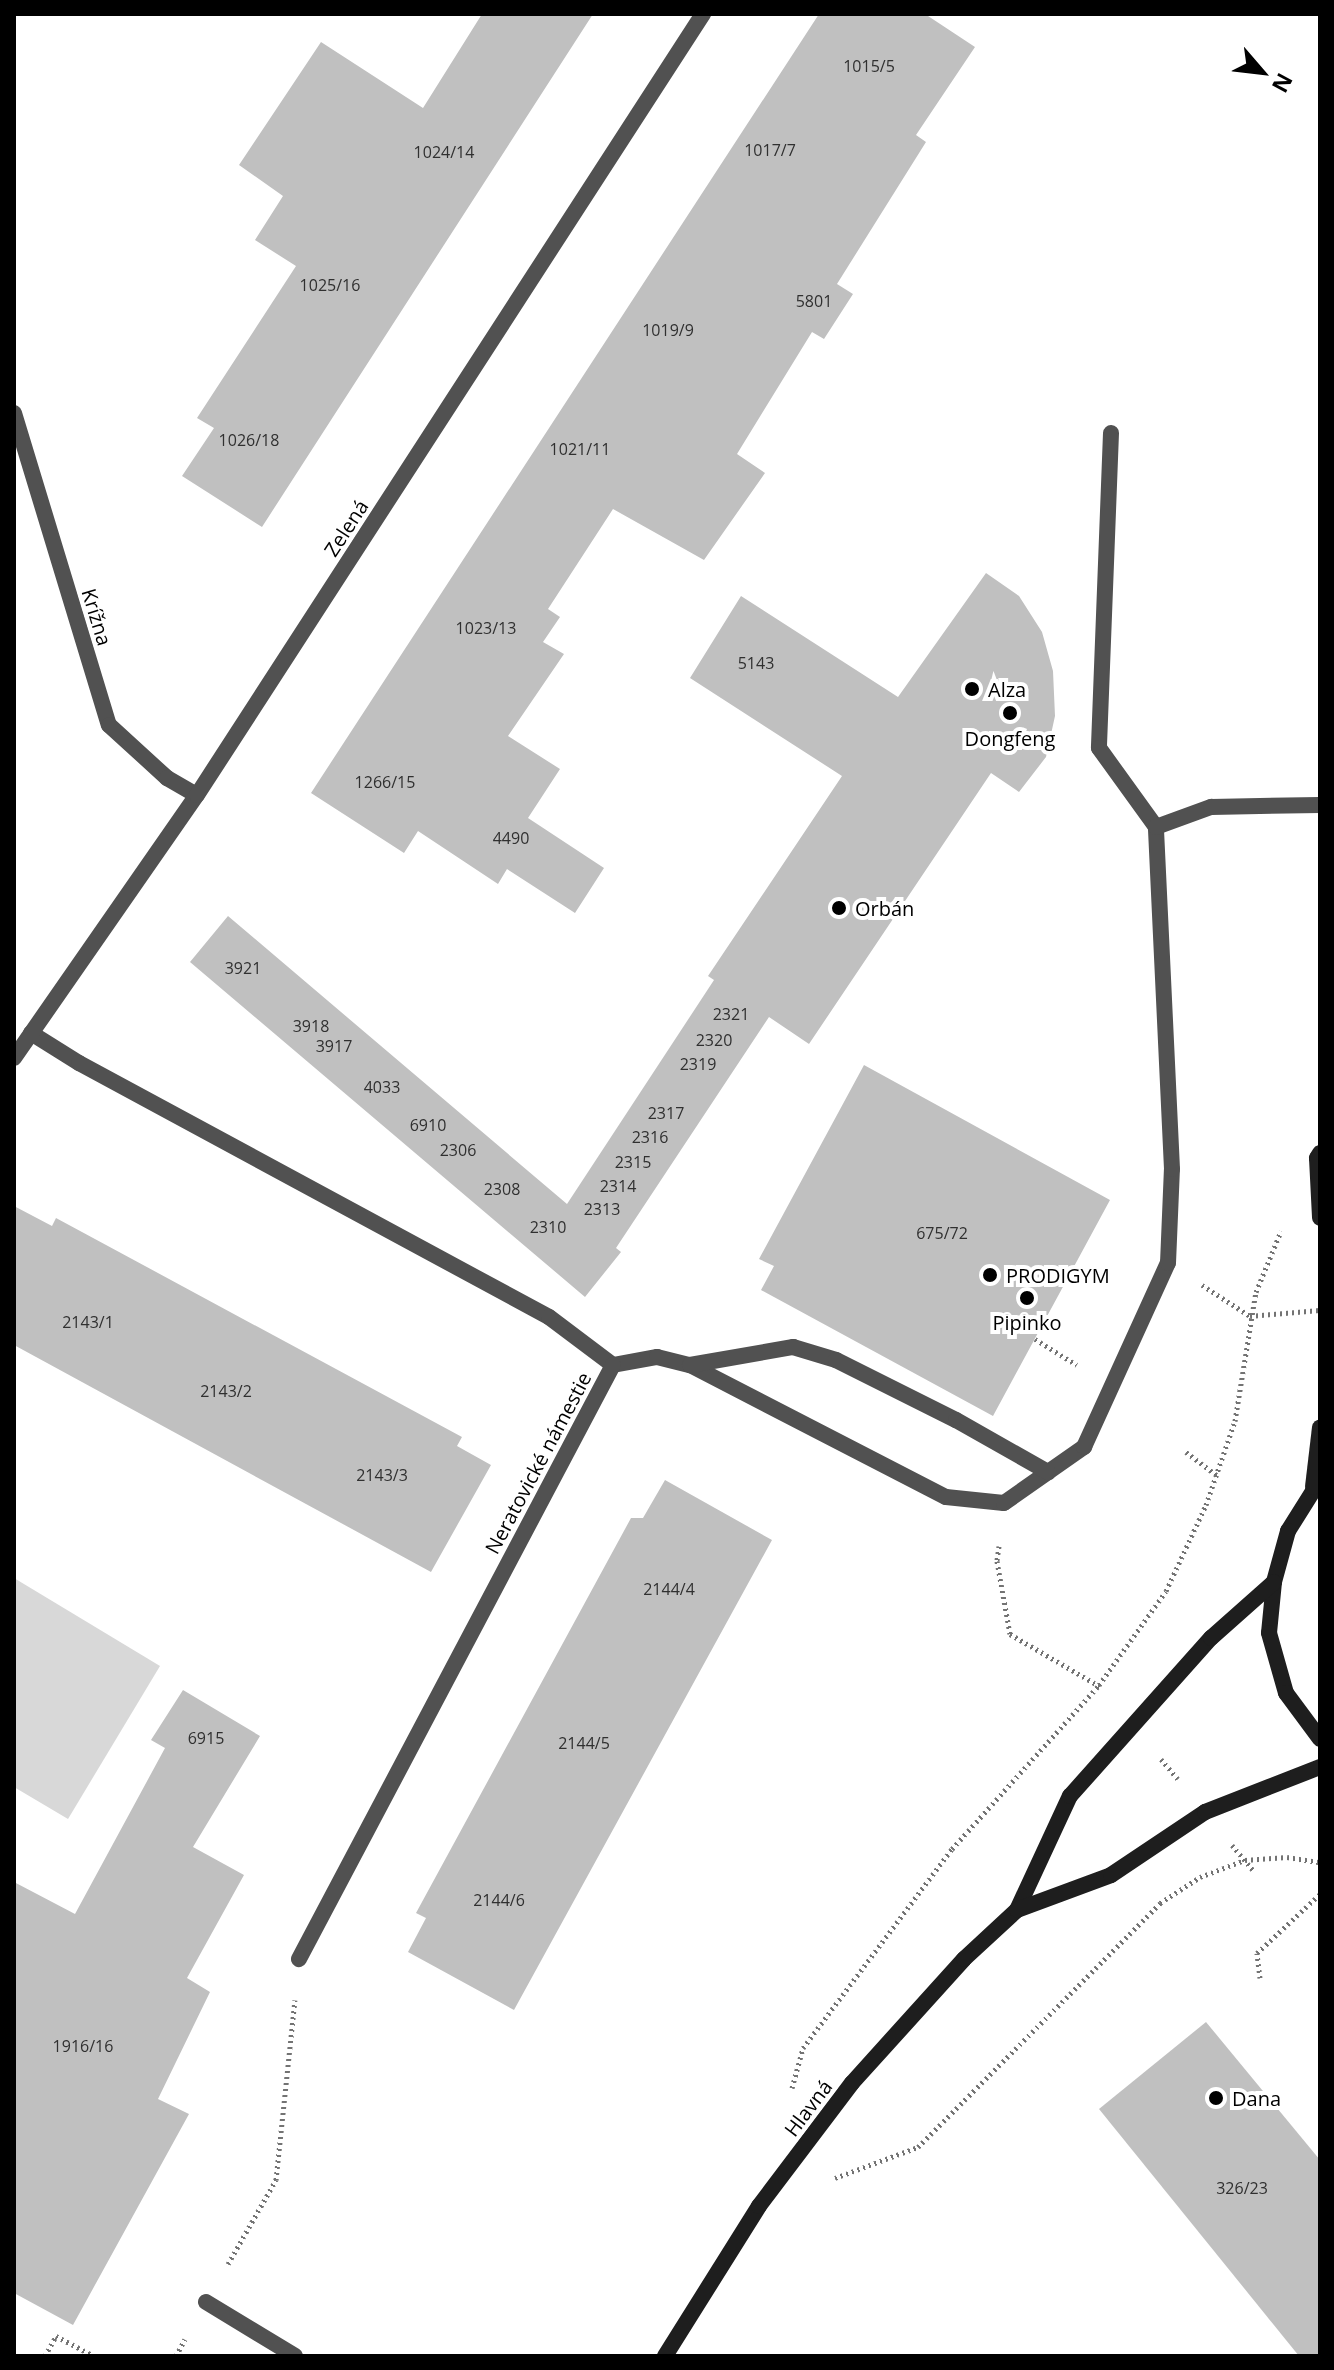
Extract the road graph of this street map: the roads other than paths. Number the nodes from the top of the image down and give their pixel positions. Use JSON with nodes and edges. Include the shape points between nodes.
{"nodes":[{"id":1,"x":703,"y":14,"type":"edge"},
{"id":2,"x":14,"y":413,"type":"edge"},
{"id":3,"x":1111,"y":433,"type":"dead end"},
{"id":4,"x":197,"y":795,"type":"junction"},
{"id":5,"x":1320,"y":805,"type":"edge"},
{"id":6,"x":1156,"y":827,"type":"junction"},
{"id":7,"x":31,"y":1033,"type":"junction"},
{"id":8,"x":14,"y":1058,"type":"edge"},
{"id":9,"x":1320,"y":1153,"type":"edge"},
{"id":10,"x":1320,"y":1218,"type":"edge"},
{"id":11,"x":613,"y":1365,"type":"junction"},
{"id":12,"x":690,"y":1365,"type":"junction"},
{"id":13,"x":1320,"y":1427,"type":"edge"},
{"id":14,"x":1048,"y":1472,"type":"junction"},
{"id":15,"x":1317,"y":1484,"type":"edge"},
{"id":16,"x":1274,"y":1582,"type":"junction"},
{"id":17,"x":1320,"y":1739,"type":"edge"},
{"id":18,"x":1320,"y":1767,"type":"edge"},
{"id":19,"x":1017,"y":1910,"type":"junction"},
{"id":20,"x":299,"y":1959,"type":"road end"},
{"id":21,"x":206,"y":2302,"type":"road end"},
{"id":22,"x":295,"y":2356,"type":"edge"},
{"id":23,"x":665,"y":2356,"type":"edge"}],
"edges":[{"from":1,"to":4,"type":"street","name":"Zelená"},
{"from":2,"to":4,"type":"street","name":"Krížna","via":[[109,725],[167,778]]},
{"from":3,"to":6,"type":"street","via":[[1099,748]]},
{"from":4,"to":7,"type":"street","name":"Zelená"},
{"from":5,"to":6,"type":"street","via":[[1211,807]]},
{"from":6,"to":14,"type":"street","via":[[1172,1169],[1168,1263],[1084,1447]]},
{"from":7,"to":8,"type":"street","name":"Zelená"},
{"from":7,"to":11,"type":"street","name":"Neratovické námestie","via":[[549,1317]]},
{"from":9,"to":10,"type":"main road"},
{"from":11,"to":12,"type":"street","via":[[657,1357]]},
{"from":11,"to":20,"type":"street","name":"Neratovické námestie"},
{"from":12,"to":14,"type":"street","via":[[793,1347],[862,1373]]},
{"from":12,"to":14,"type":"street","via":[[946,1497],[1004,1503]]},
{"from":13,"to":15,"type":"main road"},
{"from":15,"to":16,"type":"main road","via":[[1288,1531]]},
{"from":16,"to":17,"type":"main road","via":[[1269,1633],[1286,1693]]},
{"from":16,"to":19,"type":"main road","via":[[1211,1638],[1070,1796]]},
{"from":18,"to":19,"type":"main road","via":[[1205,1812],[1111,1875]]},
{"from":19,"to":23,"type":"main road","name":"Hlavná","via":[[964,1959],[852,2083],[759,2206]]},
{"from":21,"to":22,"type":"street"}]}
